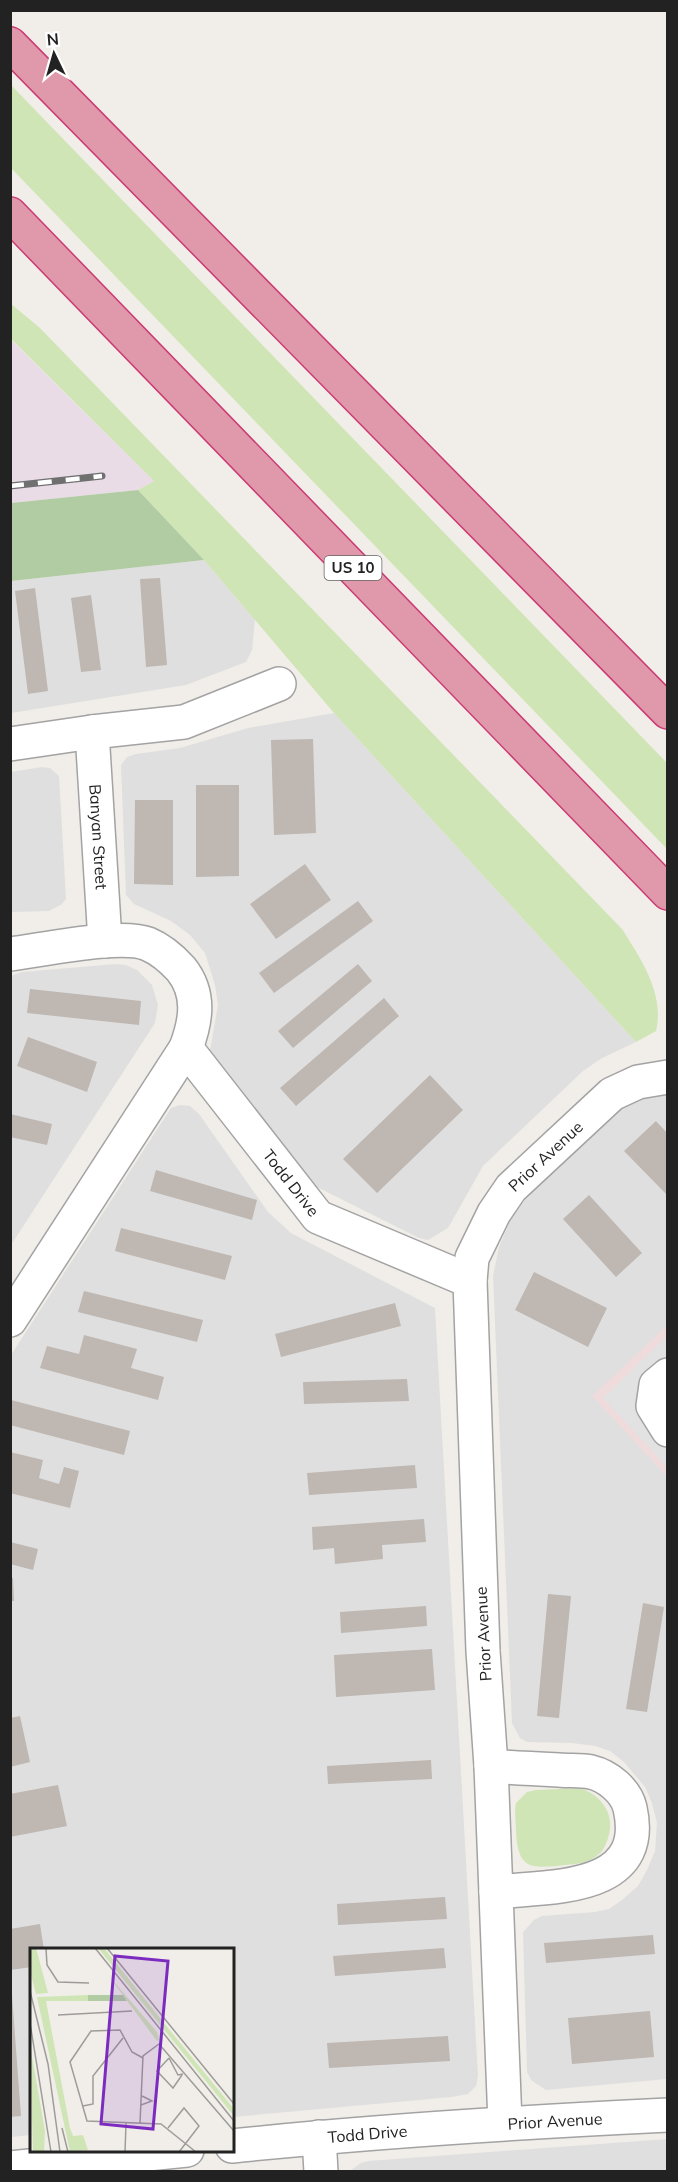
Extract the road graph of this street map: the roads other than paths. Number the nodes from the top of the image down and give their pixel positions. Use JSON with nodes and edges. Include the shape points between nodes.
{"nodes":[{"id":1,"x":10,"y":44,"type":"edge"},
{"id":2,"x":10,"y":214,"type":"edge"},
{"id":3,"x":279,"y":684,"type":"dead end"},
{"id":4,"x":668,"y":712,"type":"edge"},
{"id":5,"x":92,"y":732,"type":"junction"},
{"id":6,"x":10,"y":744,"type":"edge"},
{"id":7,"x":668,"y":893,"type":"edge"},
{"id":8,"x":105,"y":941,"type":"junction"},
{"id":9,"x":10,"y":954,"type":"edge"},
{"id":10,"x":186,"y":1048,"type":"junction"},
{"id":11,"x":668,"y":1077,"type":"edge"},
{"id":12,"x":470,"y":1281,"type":"junction"},
{"id":13,"x":10,"y":1320,"type":"edge"},
{"id":14,"x":668,"y":1375,"type":"edge"},
{"id":15,"x":668,"y":1430,"type":"edge"},
{"id":16,"x":490,"y":1766,"type":"junction"},
{"id":17,"x":496,"y":1892,"type":"junction"},
{"id":18,"x":668,"y":2115,"type":"edge"},
{"id":19,"x":505,"y":2123,"type":"junction"},
{"id":20,"x":319,"y":2137,"type":"junction"},
{"id":21,"x":234,"y":2146,"type":"edge"},
{"id":22,"x":177,"y":2152,"type":"edge"},
{"id":23,"x":10,"y":2168,"type":"edge"},
{"id":24,"x":321,"y":2172,"type":"edge"}],
"edges":[{"from":1,"to":4,"type":"highway"},
{"from":2,"to":7,"type":"highway","number":"US 10"},
{"from":3,"to":5,"type":"street","via":[[184,722]]},
{"from":5,"to":6,"type":"street"},
{"from":5,"to":8,"type":"street","name":"Banyan Street"},
{"from":8,"to":9,"type":"street"},
{"from":8,"to":10,"type":"street","via":[[147,943],[170,956],[185,975],[195,999],[195,1024]]},
{"from":10,"to":12,"type":"street","name":"Todd Drive","via":[[318,1217]]},
{"from":10,"to":13,"type":"street"},
{"from":11,"to":12,"type":"street","name":"Prior Avenue","via":[[638,1082],[612,1094],[511,1188],[471,1258]]},
{"from":12,"to":16,"type":"street","name":"Prior Avenue"},
{"from":14,"to":15,"type":"street","via":[[657,1385],[652,1406]]},
{"from":16,"to":17,"type":"street","name":"Prior Avenue"},
{"from":16,"to":17,"type":"street","via":[[592,1773],[616,1784],[630,1805],[633,1831],[628,1850],[603,1876],[580,1884]]},
{"from":17,"to":19,"type":"street","name":"Prior Avenue"},
{"from":18,"to":19,"type":"street","name":"Prior Avenue"},
{"from":19,"to":20,"type":"street","name":"Todd Drive"},
{"from":20,"to":21,"type":"street","name":"Todd Drive"},
{"from":20,"to":24,"type":"street"},
{"from":22,"to":23,"type":"street"}]}
